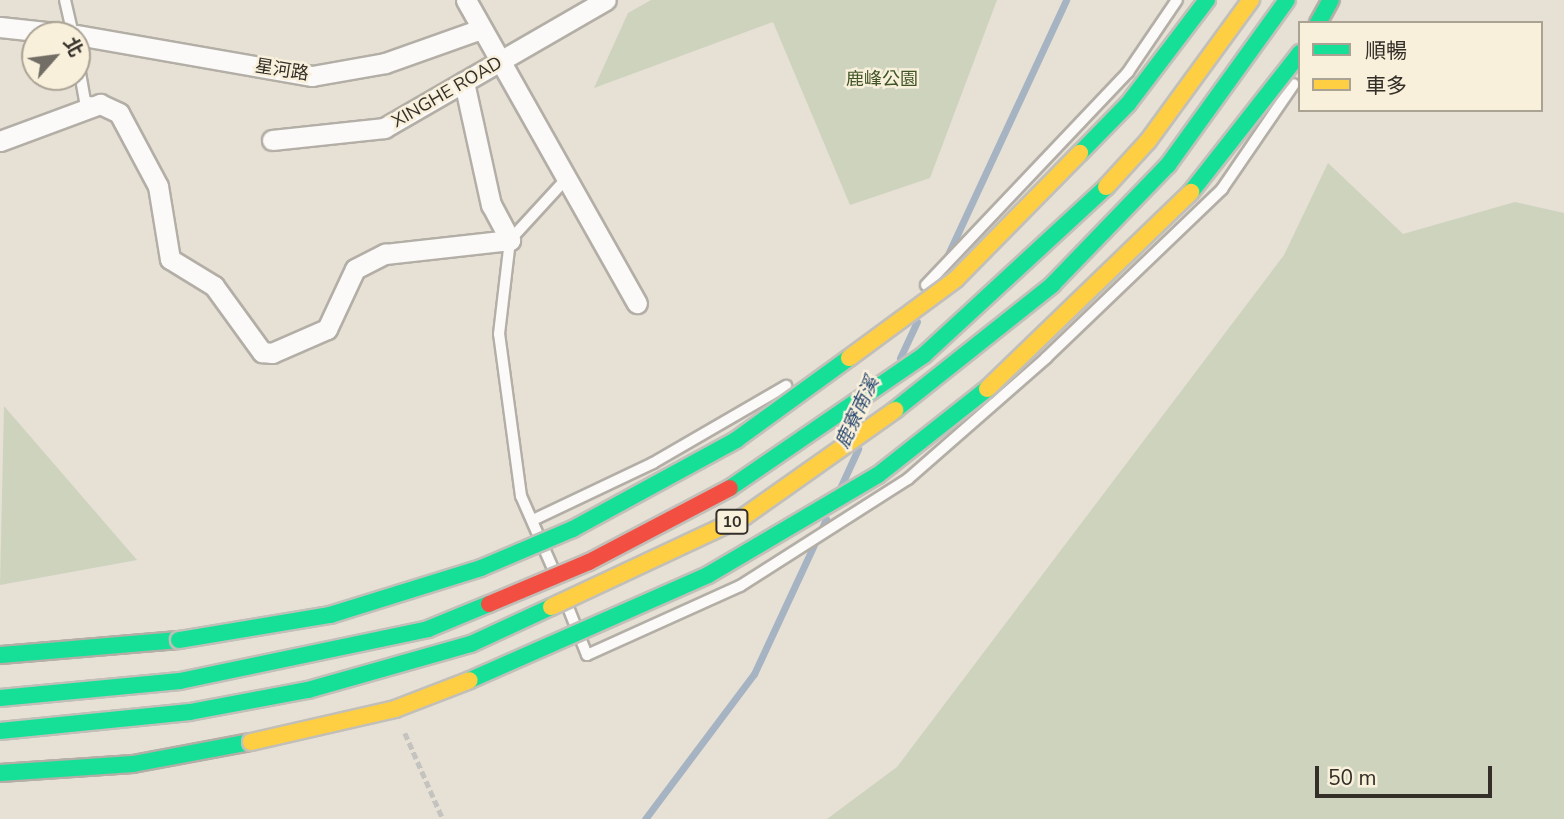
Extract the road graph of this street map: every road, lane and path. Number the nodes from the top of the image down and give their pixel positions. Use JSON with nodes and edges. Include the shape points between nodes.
{"nodes":[{"id":1,"x":65,"y":0,"type":"edge"},
{"id":2,"x":466,"y":0,"type":"edge"},
{"id":3,"x":606,"y":0,"type":"edge"},
{"id":4,"x":1177,"y":0,"type":"edge"},
{"id":5,"x":1208,"y":0,"type":"edge"},
{"id":6,"x":1251,"y":0,"type":"edge"},
{"id":7,"x":1286,"y":0,"type":"edge"},
{"id":8,"x":1331,"y":0,"type":"edge"},
{"id":9,"x":1346,"y":0,"type":"edge"},
{"id":10,"x":70,"y":21,"type":"edge"},
{"id":11,"x":1319,"y":21,"type":"edge"},
{"id":12,"x":1335,"y":21,"type":"edge"},
{"id":13,"x":0,"y":27,"type":"edge"},
{"id":14,"x":21,"y":29,"type":"edge"},
{"id":15,"x":481,"y":29,"type":"junction"},
{"id":16,"x":91,"y":38,"type":"edge"},
{"id":17,"x":1298,"y":56,"type":"edge"},
{"id":18,"x":499,"y":62,"type":"junction"},
{"id":19,"x":1298,"y":78,"type":"edge"},
{"id":20,"x":464,"y":82,"type":"junction"},
{"id":21,"x":83,"y":91,"type":"edge"},
{"id":22,"x":100,"y":104,"type":"junction"},
{"id":23,"x":272,"y":140,"type":"dead end"},
{"id":24,"x":0,"y":141,"type":"edge"},
{"id":25,"x":568,"y":177,"type":"junction"},
{"id":26,"x":510,"y":240,"type":"junction"},
{"id":27,"x":637,"y":303,"type":"dead end"},
{"id":28,"x":533,"y":520,"type":"junction"},
{"id":29,"x":0,"y":655,"type":"edge"},
{"id":30,"x":0,"y":698,"type":"edge"},
{"id":31,"x":415,"y":723,"type":"dead end"},
{"id":32,"x":0,"y":731,"type":"edge"},
{"id":33,"x":0,"y":773,"type":"edge"},
{"id":34,"x":443,"y":819,"type":"edge"}],
"edges":[{"from":1,"to":10,"type":"lane"},
{"from":2,"to":15,"type":"street"},
{"from":3,"to":18,"type":"street","name":"XINGHE ROAD"},
{"from":4,"to":28,"type":"lane","via":[[1102,101],[913,297],[787,386],[653,463]]},
{"from":5,"to":29,"type":"main road","bridge":true,"via":[[1128,104],[956,279],[736,440],[573,529],[481,568],[330,615],[179,640]]},
{"from":6,"to":30,"type":"main road","number":"10","bridge":true,"via":[[1148,141],[1066,231],[924,355],[724,492],[589,562],[428,629],[180,681]]},
{"from":7,"to":32,"type":"main road","number":"10","bridge":true,"via":[[1168,165],[1052,285],[925,388],[745,516],[471,644],[308,690],[190,712]]},
{"from":8,"to":11,"type":"main road"},
{"from":9,"to":12,"type":"lane"},
{"from":13,"to":14,"type":"street","name":"星河路"},
{"from":15,"to":16,"type":"street","name":"星河路","via":[[385,63],[312,76]]},
{"from":15,"to":18,"type":"street"},
{"from":17,"to":33,"type":"main road","bridge":true,"via":[[1173,215],[980,396],[878,475],[708,575],[529,657],[396,709],[134,764]]},
{"from":18,"to":20,"type":"street","name":"XINGHE ROAD"},
{"from":18,"to":25,"type":"street"},
{"from":19,"to":28,"type":"lane","via":[[1222,189],[908,478],[740,586],[587,656]]},
{"from":20,"to":23,"type":"street","name":"XINGHE ROAD","via":[[384,128]]},
{"from":20,"to":26,"type":"street","via":[[491,205]]},
{"from":21,"to":22,"type":"lane","via":[[85,101]]},
{"from":22,"to":24,"type":"street"},
{"from":22,"to":26,"type":"street","via":[[119,113],[158,187],[170,259],[214,286],[262,352],[327,329],[355,269],[385,254]]},
{"from":25,"to":26,"type":"lane"},
{"from":25,"to":27,"type":"street"},
{"from":26,"to":28,"type":"lane","via":[[499,334],[521,496]]},
{"from":31,"to":34,"type":"path","via":[[403,728]]}]}
